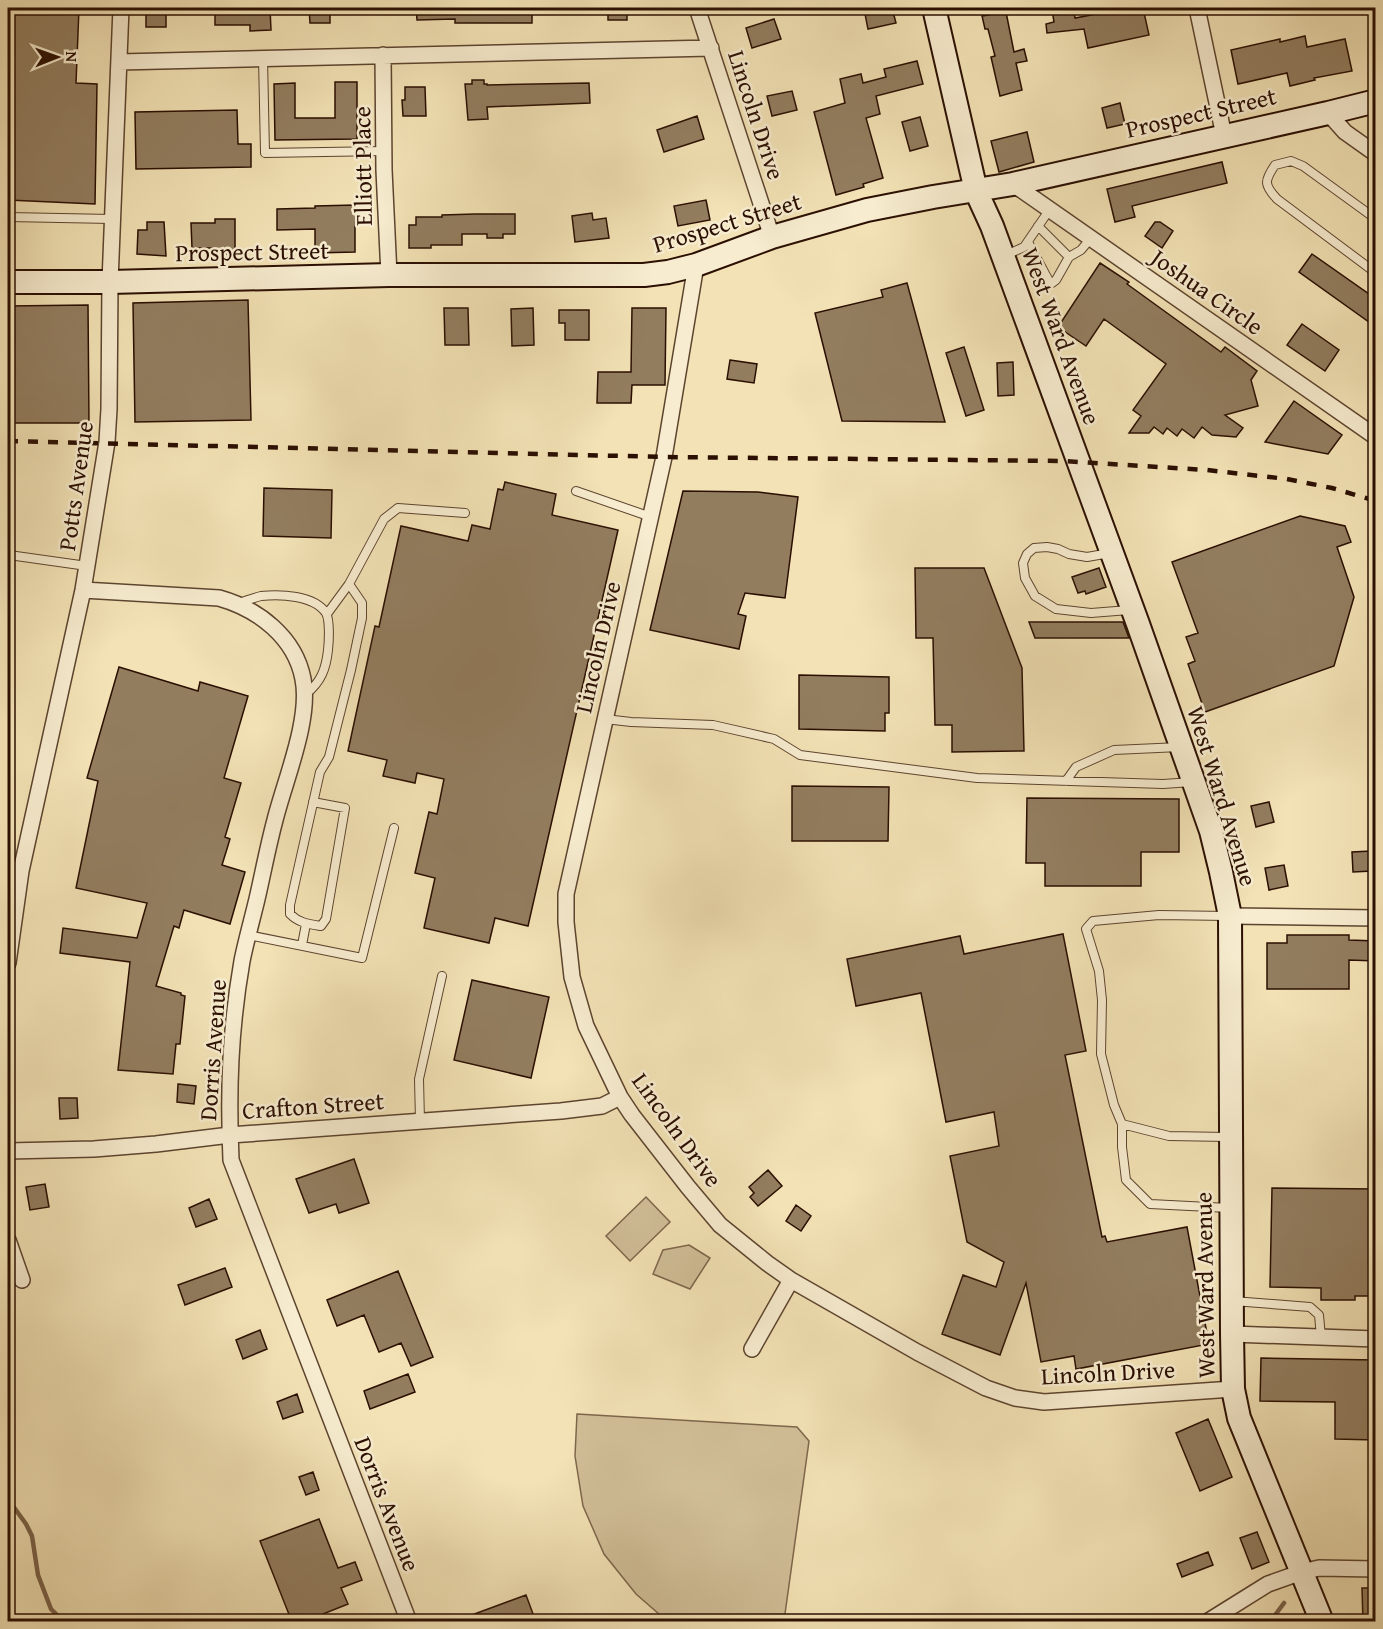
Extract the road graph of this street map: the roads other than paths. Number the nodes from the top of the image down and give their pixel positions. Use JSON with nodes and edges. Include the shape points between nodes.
{"nodes":[{"id":1,"x":121,"y":8,"type":"edge"},
{"id":2,"x":697,"y":8,"type":"edge"},
{"id":3,"x":934,"y":8,"type":"edge"},
{"id":4,"x":1197,"y":8,"type":"edge"},
{"id":5,"x":711,"y":48,"type":"junction"},
{"id":6,"x":383,"y":55,"type":"junction"},
{"id":7,"x":263,"y":58,"type":"junction"},
{"id":8,"x":119,"y":62,"type":"junction"},
{"id":9,"x":1376,"y":101,"type":"edge"},
{"id":10,"x":1328,"y":113,"type":"junction"},
{"id":11,"x":1224,"y":135,"type":"junction"},
{"id":12,"x":384,"y":151,"type":"junction"},
{"id":13,"x":1376,"y":154,"type":"edge"},
{"id":14,"x":1013,"y":184,"type":"junction"},
{"id":15,"x":976,"y":191,"type":"junction"},
{"id":16,"x":1050,"y":209,"type":"junction"},
{"id":17,"x":8,"y":218,"type":"edge"},
{"id":18,"x":112,"y":219,"type":"junction"},
{"id":19,"x":1376,"y":219,"type":"edge"},
{"id":20,"x":1038,"y":226,"type":"junction"},
{"id":21,"x":772,"y":237,"type":"junction"},
{"id":22,"x":1091,"y":238,"type":"junction"},
{"id":23,"x":1028,"y":242,"type":"junction"},
{"id":24,"x":1003,"y":256,"type":"junction"},
{"id":25,"x":1069,"y":257,"type":"junction"},
{"id":26,"x":696,"y":265,"type":"junction"},
{"id":27,"x":1376,"y":273,"type":"edge"},
{"id":28,"x":389,"y":275,"type":"junction"},
{"id":29,"x":8,"y":282,"type":"edge"},
{"id":30,"x":110,"y":282,"type":"junction"},
{"id":31,"x":1376,"y":437,"type":"edge"},
{"id":32,"x":576,"y":490,"type":"dead end"},
{"id":33,"x":465,"y":513,"type":"dead end"},
{"id":34,"x":651,"y":517,"type":"junction"},
{"id":35,"x":1112,"y":553,"type":"junction"},
{"id":36,"x":9,"y":555,"type":"edge"},
{"id":37,"x":87,"y":566,"type":"junction"},
{"id":38,"x":349,"y":584,"type":"junction"},
{"id":39,"x":83,"y":590,"type":"junction"},
{"id":40,"x":237,"y":603,"type":"junction"},
{"id":41,"x":1133,"y":610,"type":"junction"},
{"id":42,"x":327,"y":614,"type":"junction"},
{"id":43,"x":304,"y":695,"type":"junction"},
{"id":44,"x":605,"y":719,"type":"junction"},
{"id":45,"x":1181,"y":747,"type":"junction"},
{"id":46,"x":1066,"y":781,"type":"junction"},
{"id":47,"x":1193,"y":782,"type":"junction"},
{"id":48,"x":313,"y":802,"type":"junction"},
{"id":49,"x":394,"y":828,"type":"dead end"},
{"id":50,"x":1230,"y":916,"type":"junction"},
{"id":51,"x":1376,"y":918,"type":"edge"},
{"id":52,"x":306,"y":924,"type":"junction"},
{"id":53,"x":248,"y":935,"type":"junction"},
{"id":54,"x":302,"y":945,"type":"junction"},
{"id":55,"x":8,"y":963,"type":"edge"},
{"id":56,"x":442,"y":976,"type":"dead end"},
{"id":57,"x":620,"y":1097,"type":"junction"},
{"id":58,"x":420,"y":1121,"type":"junction"},
{"id":59,"x":1122,"y":1124,"type":"junction"},
{"id":60,"x":230,"y":1135,"type":"junction"},
{"id":61,"x":1231,"y":1137,"type":"junction"},
{"id":62,"x":8,"y":1151,"type":"edge"},
{"id":63,"x":1231,"y":1208,"type":"junction"},
{"id":64,"x":8,"y":1240,"type":"edge"},
{"id":65,"x":22,"y":1280,"type":"dead end"},
{"id":66,"x":790,"y":1280,"type":"junction"},
{"id":67,"x":1231,"y":1301,"type":"junction"},
{"id":68,"x":1232,"y":1334,"type":"junction"},
{"id":69,"x":1321,"y":1337,"type":"junction"},
{"id":70,"x":1376,"y":1339,"type":"edge"},
{"id":71,"x":752,"y":1349,"type":"dead end"},
{"id":72,"x":1233,"y":1389,"type":"junction"},
{"id":73,"x":1376,"y":1569,"type":"edge"},
{"id":74,"x":1302,"y":1572,"type":"junction"},
{"id":75,"x":409,"y":1622,"type":"edge"},
{"id":76,"x":1207,"y":1622,"type":"edge"},
{"id":77,"x":1322,"y":1622,"type":"edge"}],
"edges":[{"from":1,"to":8,"type":"street","name":"Potts Avenue"},
{"from":2,"to":5,"type":"street","name":"Lincoln Drive"},
{"from":3,"to":15,"type":"street","name":"West Ward Avenue"},
{"from":4,"to":11,"type":"street"},
{"from":5,"to":6,"type":"street"},
{"from":5,"to":21,"type":"street","name":"Lincoln Drive"},
{"from":6,"to":7,"type":"street"},
{"from":6,"to":12,"type":"street","name":"Elliott Place"},
{"from":7,"to":8,"type":"street"},
{"from":7,"to":12,"type":"lane","via":[[266,153]]},
{"from":8,"to":18,"type":"street","name":"Potts Avenue"},
{"from":9,"to":10,"type":"street","name":"Prospect Street"},
{"from":10,"to":11,"type":"street","name":"Prospect Street"},
{"from":10,"to":13,"type":"street","via":[[1345,132]]},
{"from":11,"to":14,"type":"street","name":"Prospect Street"},
{"from":12,"to":28,"type":"street","name":"Elliott Place"},
{"from":14,"to":15,"type":"street","name":"Prospect Street"},
{"from":14,"to":16,"type":"street","name":"Joshua Circle"},
{"from":15,"to":21,"type":"street","name":"Prospect Street","via":[[867,210]]},
{"from":15,"to":24,"type":"street","name":"West Ward Avenue"},
{"from":16,"to":20,"type":"lane"},
{"from":16,"to":22,"type":"street","name":"Joshua Circle"},
{"from":17,"to":18,"type":"lane"},
{"from":18,"to":30,"type":"street","name":"Potts Avenue"},
{"from":19,"to":27,"type":"lane","via":[[1291,161],[1275,165],[1267,178],[1268,189],[1277,199]]},
{"from":20,"to":23,"type":"lane"},
{"from":20,"to":25,"type":"lane"},
{"from":21,"to":26,"type":"street","name":"Prospect Street"},
{"from":22,"to":25,"type":"lane"},
{"from":22,"to":31,"type":"street","name":"Joshua Circle"},
{"from":23,"to":24,"type":"lane"},
{"from":23,"to":25,"type":"lane","via":[[1052,283]]},
{"from":24,"to":35,"type":"street","name":"West Ward Avenue"},
{"from":26,"to":28,"type":"street","name":"Prospect Street","via":[[644,275]]},
{"from":26,"to":34,"type":"street","name":"Lincoln Drive"},
{"from":28,"to":30,"type":"street","name":"Prospect Street"},
{"from":29,"to":30,"type":"street","name":"Prospect Street"},
{"from":30,"to":37,"type":"street","name":"Potts Avenue","via":[[107,442]]},
{"from":32,"to":34,"type":"lane"},
{"from":33,"to":38,"type":"lane","via":[[398,508],[384,519]]},
{"from":34,"to":44,"type":"street","name":"Lincoln Drive"},
{"from":35,"to":41,"type":"street","name":"West Ward Avenue"},
{"from":35,"to":41,"type":"lane","via":[[1087,557],[1047,547],[1034,548],[1023,563],[1024,578],[1035,596],[1056,609],[1091,613]]},
{"from":36,"to":37,"type":"lane"},
{"from":37,"to":39,"type":"street","name":"Potts Avenue"},
{"from":38,"to":42,"type":"lane"},
{"from":38,"to":48,"type":"lane","via":[[362,603],[362,618],[329,757],[320,772]]},
{"from":39,"to":40,"type":"street","name":"Dorris Avenue","via":[[219,598]]},
{"from":39,"to":55,"type":"street","name":"Potts Avenue","via":[[21,872]]},
{"from":40,"to":42,"type":"lane","via":[[290,595],[314,603]]},
{"from":40,"to":43,"type":"street","name":"Dorris Avenue","via":[[258,615],[287,642],[297,659]]},
{"from":41,"to":45,"type":"street","name":"West Ward Avenue"},
{"from":42,"to":43,"type":"lane","via":[[326,664],[316,686]]},
{"from":43,"to":53,"type":"street","name":"Dorris Avenue","via":[[302,724]]},
{"from":44,"to":46,"type":"lane","via":[[713,725],[774,739],[800,755],[977,778]]},
{"from":44,"to":57,"type":"street","name":"Lincoln Drive","via":[[566,894],[566,922],[572,977],[585,1026]]},
{"from":45,"to":46,"type":"lane","via":[[1114,750],[1076,767]]},
{"from":45,"to":47,"type":"street","name":"West Ward Avenue"},
{"from":46,"to":47,"type":"lane"},
{"from":47,"to":50,"type":"street","name":"West Ward Avenue","via":[[1210,831]]},
{"from":48,"to":52,"type":"lane","via":[[290,904],[290,914]]},
{"from":48,"to":52,"type":"lane","via":[[345,808],[326,919],[321,926]]},
{"from":49,"to":54,"type":"lane","via":[[362,958]]},
{"from":50,"to":51,"type":"street"},
{"from":50,"to":59,"type":"lane","via":[[1159,915],[1093,921],[1086,929],[1099,971],[1101,1054]]},
{"from":50,"to":61,"type":"street","name":"West Ward Avenue"},
{"from":52,"to":54,"type":"lane"},
{"from":53,"to":54,"type":"lane"},
{"from":53,"to":60,"type":"street","name":"Dorris Avenue","via":[[232,1027]]},
{"from":56,"to":58,"type":"lane","via":[[419,1079]]},
{"from":57,"to":58,"type":"street","name":"Crafton Street","via":[[592,1108]]},
{"from":57,"to":66,"type":"street","name":"Lincoln Drive","via":[[720,1225]]},
{"from":58,"to":60,"type":"street","name":"Crafton Street"},
{"from":59,"to":61,"type":"lane","via":[[1169,1136]]},
{"from":59,"to":63,"type":"lane","via":[[1126,1180],[1150,1204]]},
{"from":60,"to":62,"type":"street","name":"Crafton Street","via":[[94,1149]]},
{"from":60,"to":75,"type":"street","name":"Dorris Avenue","via":[[231,1160],[243,1195]]},
{"from":61,"to":63,"type":"street","name":"West Ward Avenue"},
{"from":63,"to":67,"type":"street","name":"West Ward Avenue"},
{"from":64,"to":65,"type":"street"},
{"from":66,"to":71,"type":"street"},
{"from":66,"to":72,"type":"street","name":"Lincoln Drive","via":[[916,1353],[1015,1398],[1044,1402]]},
{"from":67,"to":68,"type":"street","name":"West Ward Avenue"},
{"from":67,"to":69,"type":"lane","via":[[1310,1307],[1319,1314]]},
{"from":68,"to":69,"type":"street"},
{"from":68,"to":72,"type":"street","name":"West Ward Avenue"},
{"from":69,"to":70,"type":"street"},
{"from":72,"to":74,"type":"street","name":"West Ward Avenue","via":[[1239,1418]]},
{"from":73,"to":74,"type":"street","via":[[1319,1568]]},
{"from":74,"to":76,"type":"street","via":[[1268,1584]]},
{"from":74,"to":77,"type":"street","name":"West Ward Avenue"}]}
